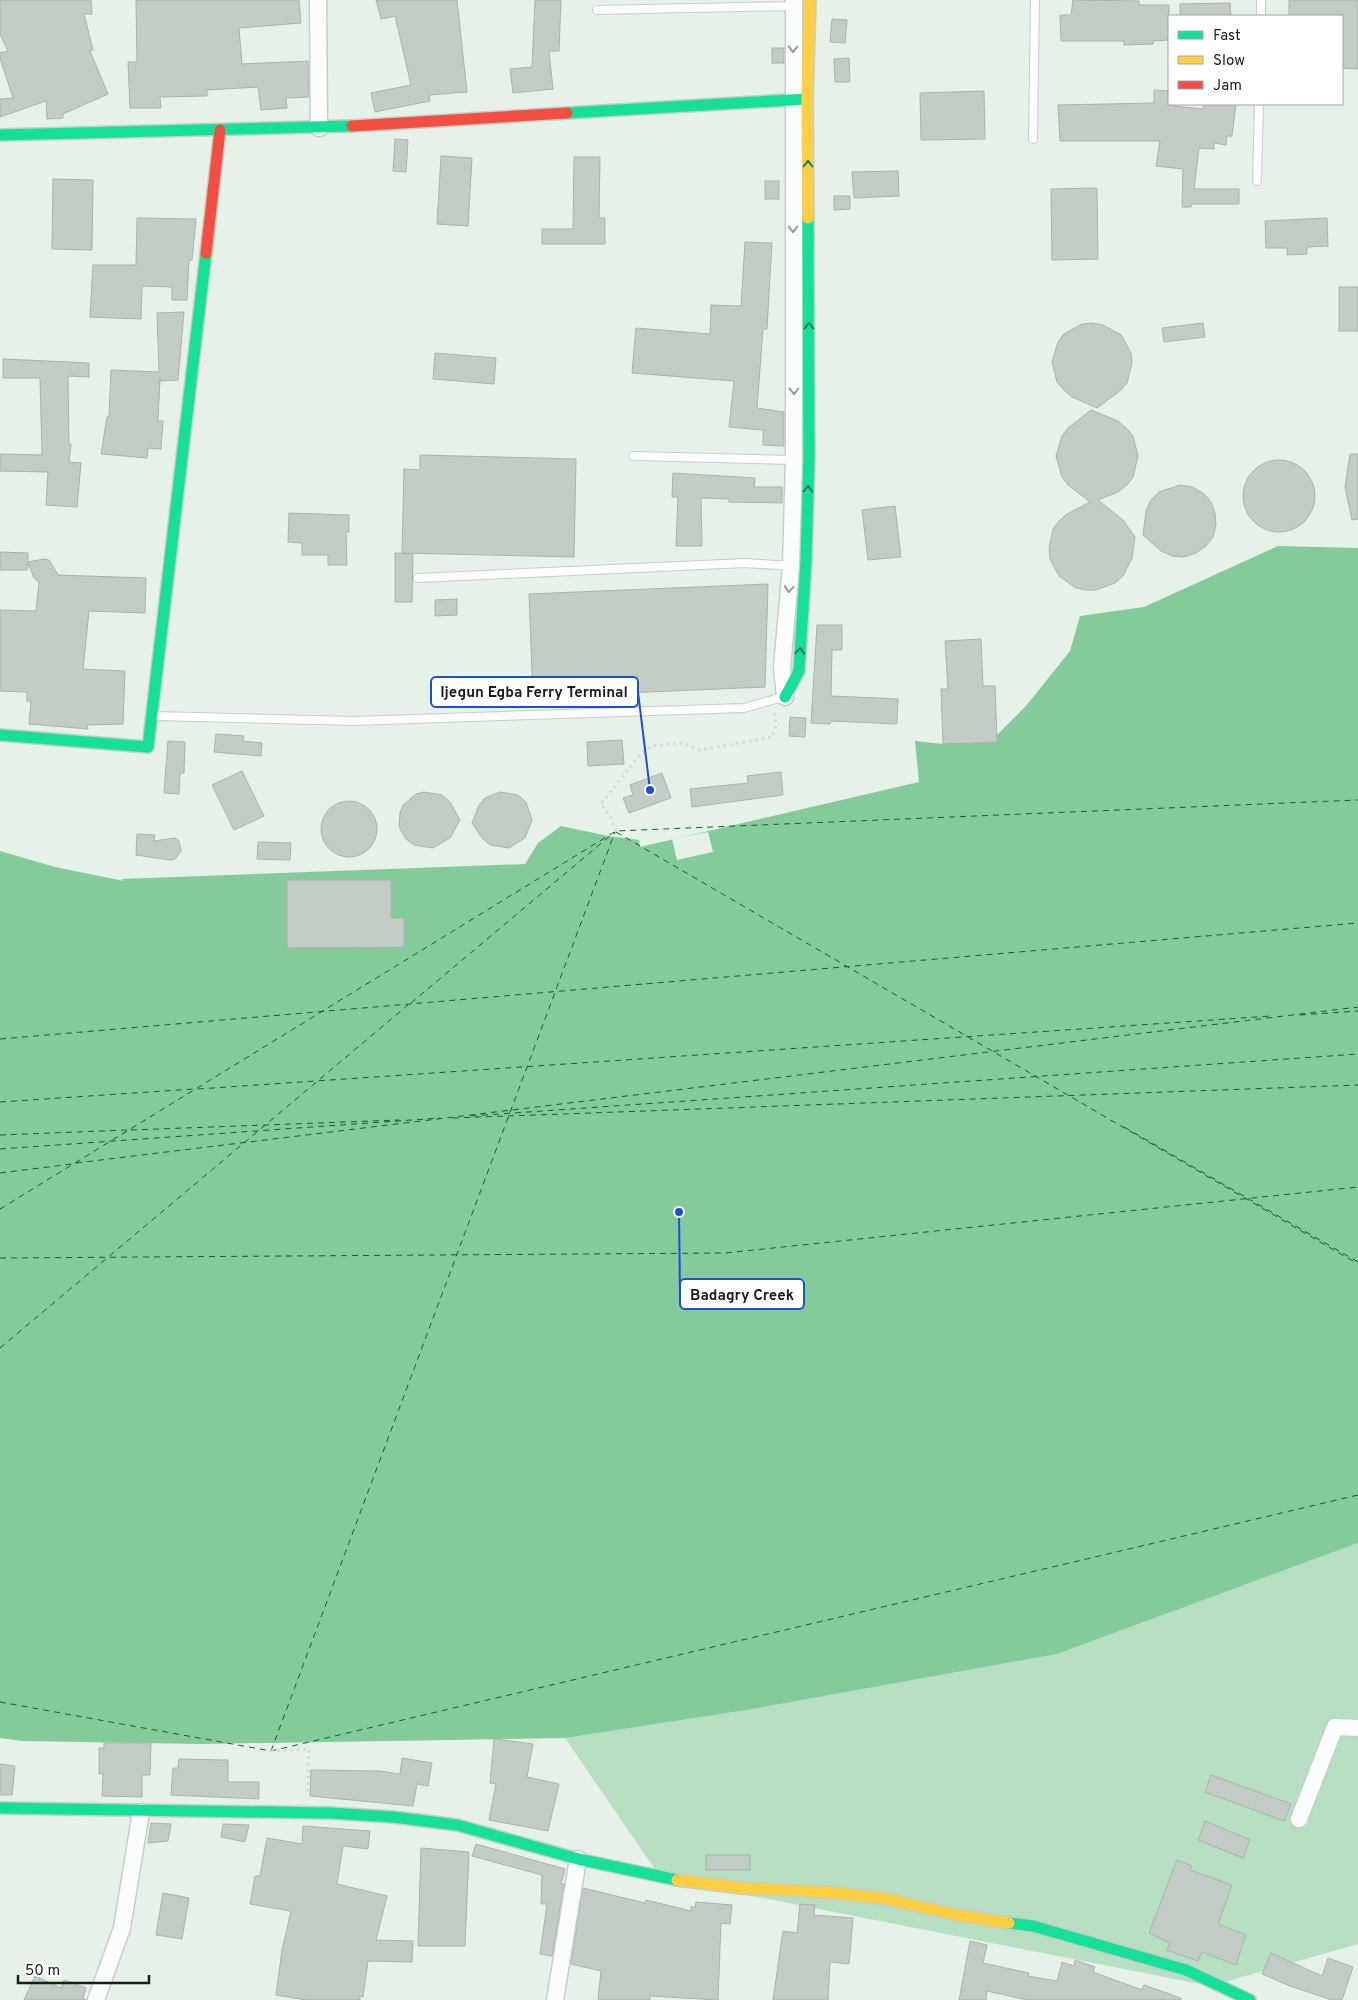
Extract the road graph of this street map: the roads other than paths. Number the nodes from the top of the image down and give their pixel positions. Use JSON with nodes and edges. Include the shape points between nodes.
{"nodes":[{"id":1,"x":318,"y":0,"type":"edge"},
{"id":2,"x":810,"y":0,"type":"edge"},
{"id":3,"x":1035,"y":0,"type":"edge"},
{"id":4,"x":1261,"y":0,"type":"edge"},
{"id":5,"x":794,"y":3,"type":"edge"},
{"id":6,"x":597,"y":10,"type":"dead end"},
{"id":7,"x":1260,"y":15,"type":"edge"},
{"id":8,"x":800,"y":99,"type":"junction"},
{"id":9,"x":1259,"y":105,"type":"edge"},
{"id":10,"x":319,"y":128,"type":"junction"},
{"id":11,"x":220,"y":130,"type":"junction"},
{"id":12,"x":0,"y":135,"type":"edge"},
{"id":13,"x":1033,"y":139,"type":"dead end"},
{"id":14,"x":1257,"y":181,"type":"dead end"},
{"id":15,"x":633,"y":456,"type":"dead end"},
{"id":16,"x":794,"y":460,"type":"junction"},
{"id":17,"x":791,"y":566,"type":"junction"},
{"id":18,"x":418,"y":578,"type":"dead end"},
{"id":19,"x":779,"y":698,"type":"junction"},
{"id":20,"x":151,"y":716,"type":"junction"},
{"id":21,"x":0,"y":735,"type":"edge"},
{"id":22,"x":1358,"y":1728,"type":"edge"},
{"id":23,"x":0,"y":1808,"type":"edge"},
{"id":24,"x":141,"y":1812,"type":"junction"},
{"id":25,"x":1298,"y":1819,"type":"dead end"},
{"id":26,"x":578,"y":1859,"type":"junction"},
{"id":27,"x":96,"y":2000,"type":"edge"},
{"id":28,"x":555,"y":2000,"type":"edge"},
{"id":29,"x":1250,"y":2000,"type":"edge"}],
"edges":[{"from":1,"to":10,"type":"street"},
{"from":2,"to":8,"type":"street"},
{"from":3,"to":13,"type":"lane"},
{"from":4,"to":7,"type":"lane"},
{"from":5,"to":6,"type":"lane"},
{"from":5,"to":8,"type":"street","one_way":true},
{"from":8,"to":10,"type":"street"},
{"from":8,"to":16,"type":"street","one_way":true},
{"from":19,"to":8,"type":"street","one_way":true,"via":[[798,671],[806,560],[809,459]]},
{"from":9,"to":14,"type":"lane"},
{"from":10,"to":11,"type":"street"},
{"from":11,"to":12,"type":"street"},
{"from":11,"to":20,"type":"street"},
{"from":15,"to":16,"type":"lane"},
{"from":16,"to":17,"type":"street"},
{"from":17,"to":18,"type":"lane","via":[[745,563]]},
{"from":17,"to":19,"type":"street","one_way":true},
{"from":19,"to":20,"type":"lane","via":[[744,708],[354,721]]},
{"from":20,"to":21,"type":"street","via":[[148,747]]},
{"from":22,"to":25,"type":"street","via":[[1335,1727]]},
{"from":23,"to":24,"type":"street"},
{"from":24,"to":26,"type":"street","via":[[393,1817],[456,1826]]},
{"from":24,"to":27,"type":"street","via":[[122,1928]]},
{"from":26,"to":28,"type":"street"},
{"from":26,"to":29,"type":"street","via":[[658,1877],[741,1888],[882,1898],[956,1915],[1034,1926],[1186,1970]]}]}
